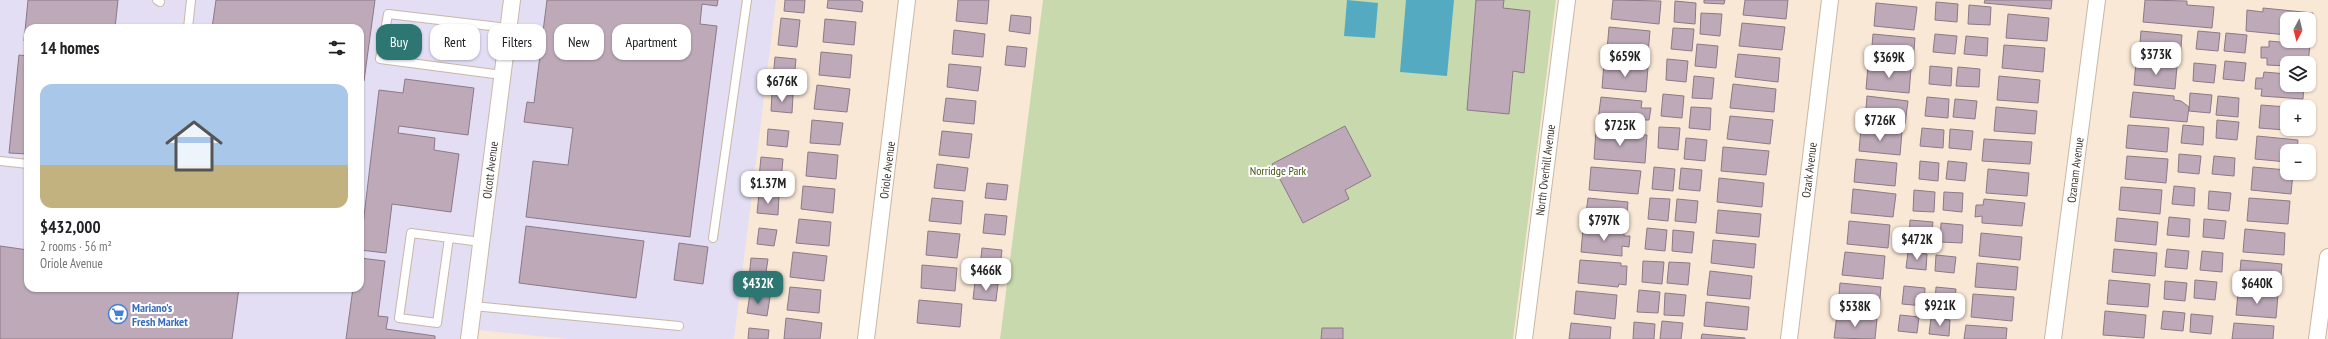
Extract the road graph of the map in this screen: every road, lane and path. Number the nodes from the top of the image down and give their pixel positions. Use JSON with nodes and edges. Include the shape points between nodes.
{"nodes":[{"id":1,"x":191,"y":0,"type":"edge"},
{"id":2,"x":512,"y":0,"type":"edge"},
{"id":3,"x":747,"y":0,"type":"edge"},
{"id":4,"x":907,"y":0,"type":"edge"},
{"id":5,"x":1566,"y":0,"type":"edge"},
{"id":6,"x":1830,"y":0,"type":"edge"},
{"id":7,"x":2097,"y":0,"type":"edge"},
{"id":8,"x":188,"y":24,"type":"edge"},
{"id":9,"x":509,"y":24,"type":"edge"},
{"id":10,"x":488,"y":26,"type":"edge"},
{"id":11,"x":504,"y":60,"type":"edge"},
{"id":12,"x":502,"y":75,"type":"junction"},
{"id":13,"x":0,"y":162,"type":"edge"},
{"id":14,"x":24,"y":164,"type":"edge"},
{"id":15,"x":449,"y":238,"type":"junction"},
{"id":16,"x":713,"y":238,"type":"dead end"},
{"id":17,"x":481,"y":242,"type":"junction"},
{"id":18,"x":2328,"y":257,"type":"edge"},
{"id":19,"x":473,"y":306,"type":"junction"},
{"id":20,"x":679,"y":326,"type":"dead end"},
{"id":21,"x":469,"y":339,"type":"edge"},
{"id":22,"x":866,"y":339,"type":"edge"},
{"id":23,"x":1524,"y":339,"type":"edge"},
{"id":24,"x":1789,"y":339,"type":"edge"},
{"id":25,"x":2053,"y":339,"type":"edge"},
{"id":26,"x":2318,"y":339,"type":"edge"}],
"edges":[{"from":1,"to":8,"type":"lane"},
{"from":2,"to":9,"type":"street","name":"Olcott Avenue"},
{"from":3,"to":16,"type":"lane"},
{"from":4,"to":22,"type":"street","name":"Oriole Avenue"},
{"from":5,"to":23,"type":"street","name":"North Overhill Avenue"},
{"from":6,"to":24,"type":"street","name":"Ozark Avenue"},
{"from":7,"to":25,"type":"street","name":"Ozanam Avenue"},
{"from":10,"to":12,"type":"lane","via":[[388,14],[380,59]]},
{"from":11,"to":12,"type":"street","name":"Olcott Avenue"},
{"from":12,"to":17,"type":"street","name":"Olcott Avenue"},
{"from":13,"to":14,"type":"lane"},
{"from":15,"to":15,"type":"lane","via":[[411,233],[399,318],[436,323]]},
{"from":15,"to":17,"type":"lane"},
{"from":17,"to":19,"type":"street","name":"Olcott Avenue"},
{"from":18,"to":26,"type":"street"},
{"from":19,"to":20,"type":"lane"},
{"from":19,"to":21,"type":"street","name":"Olcott Avenue"}]}
